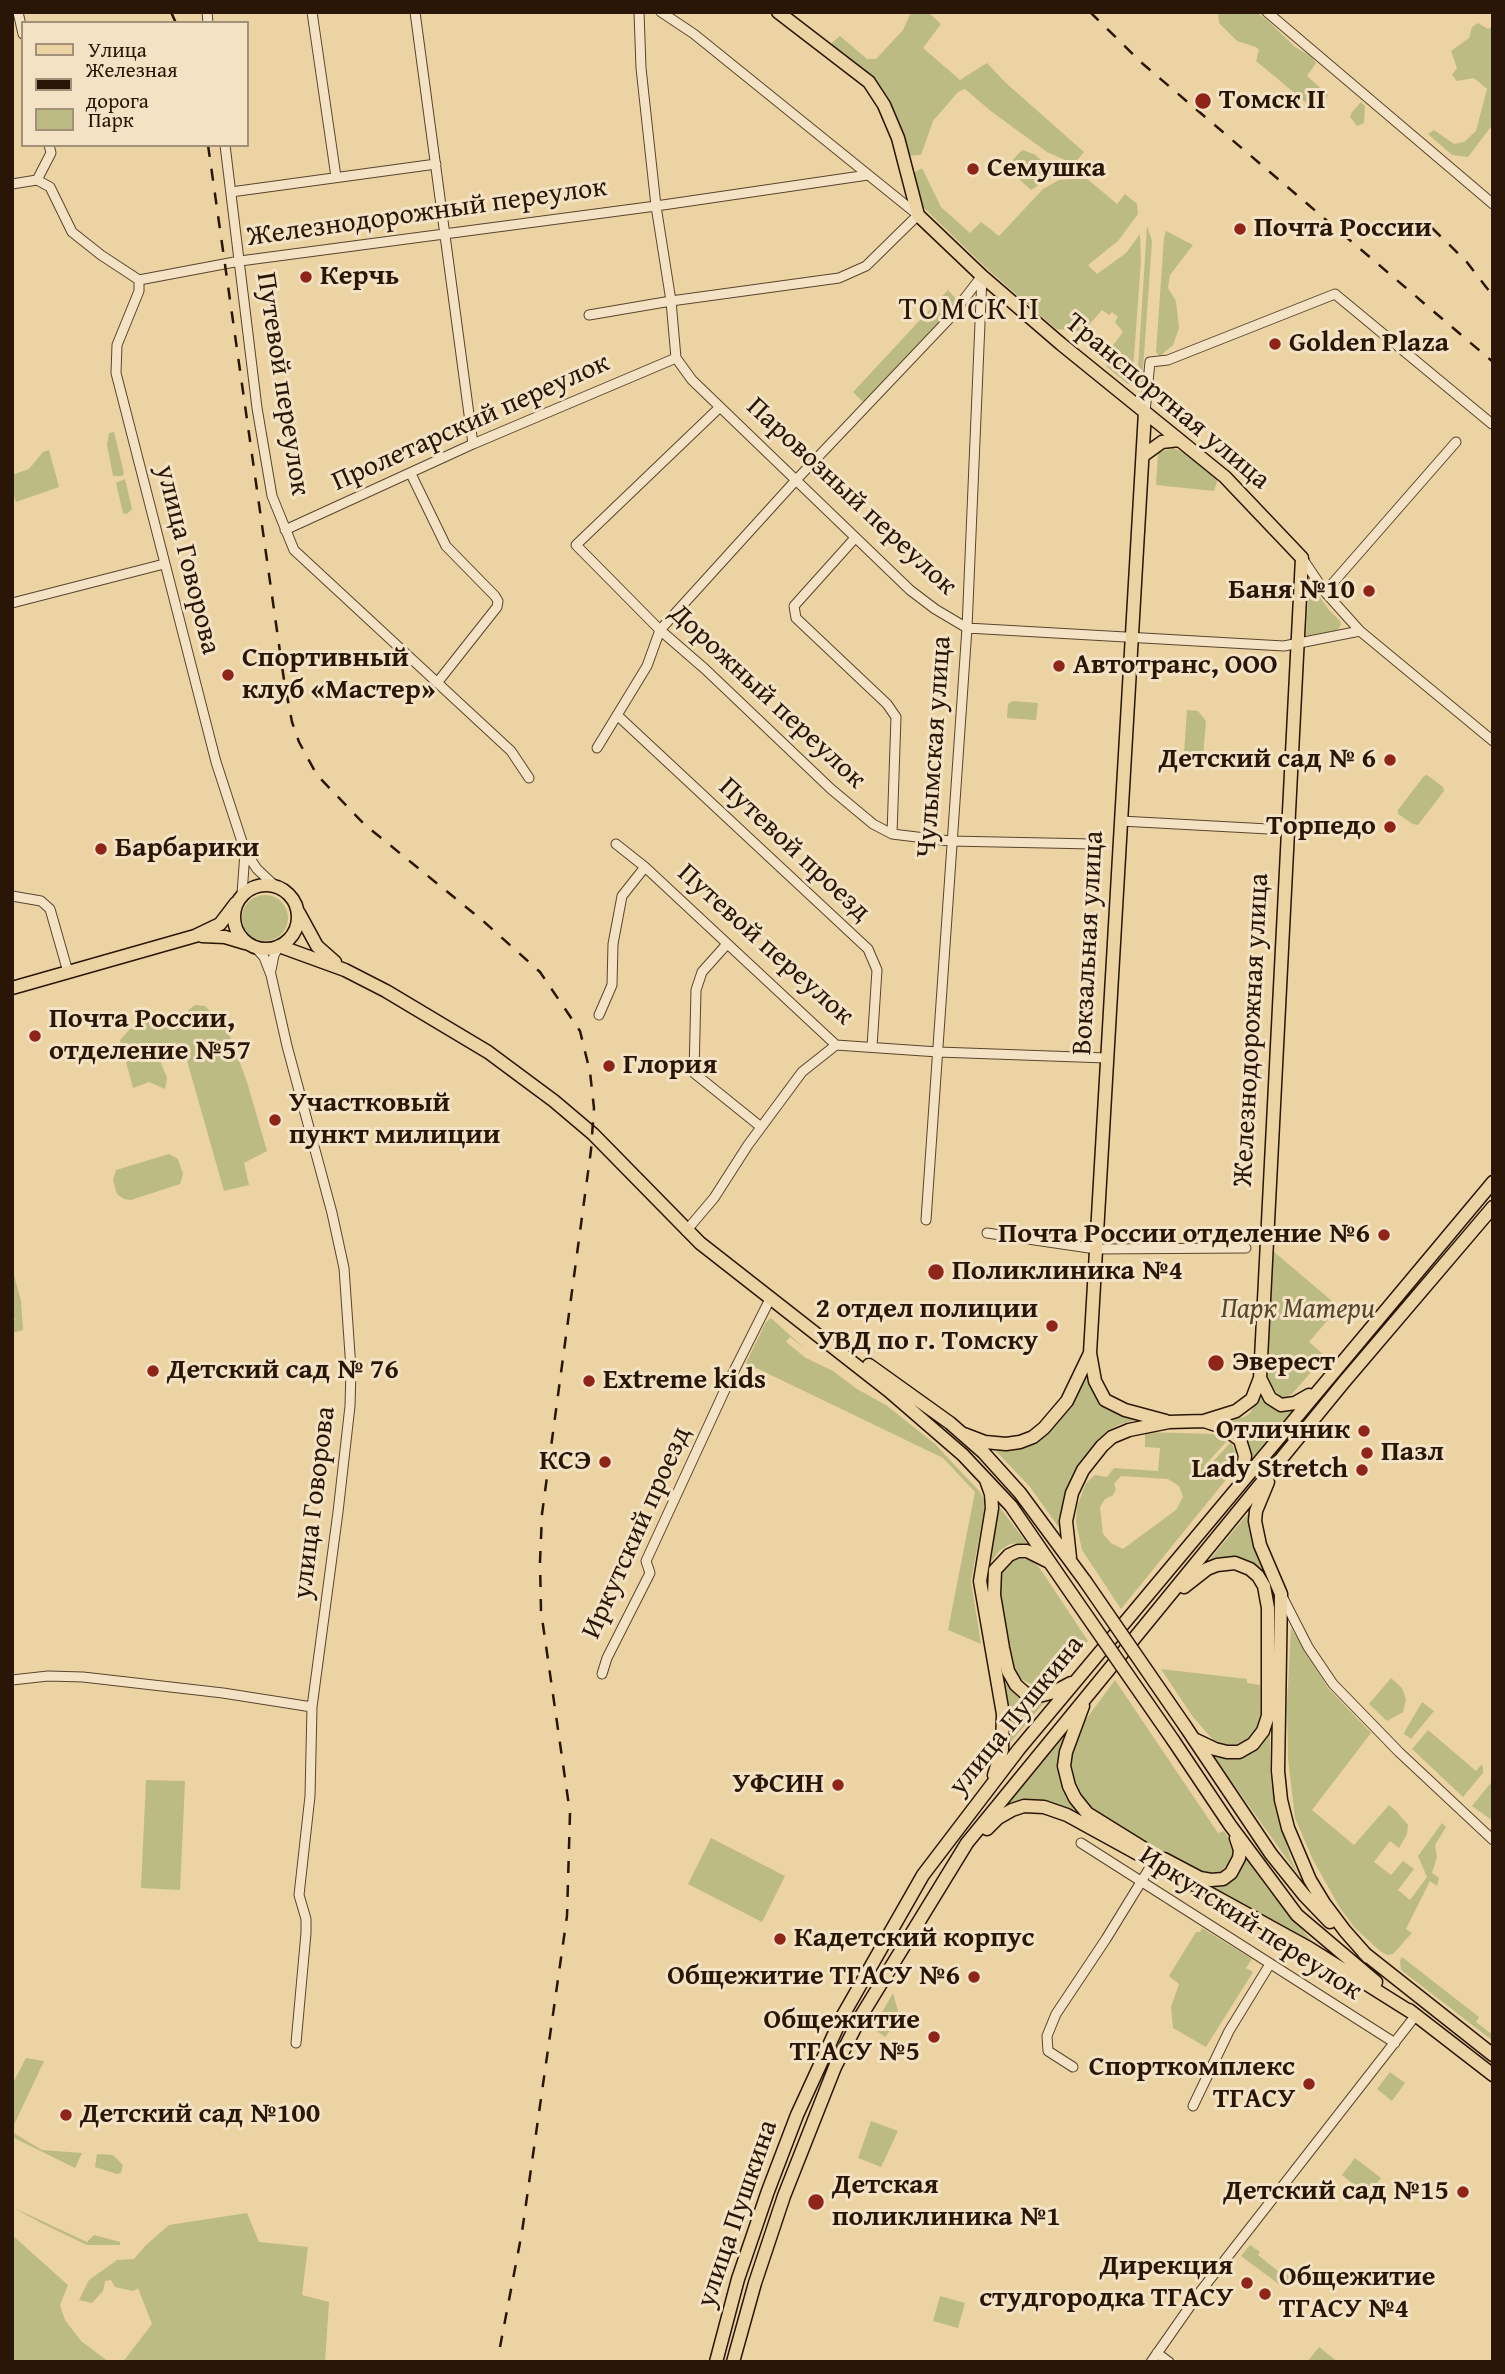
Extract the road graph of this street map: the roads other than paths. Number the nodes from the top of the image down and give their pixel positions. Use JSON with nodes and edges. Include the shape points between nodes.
{"nodes":[{"id":1,"x":312,"y":12,"type":"edge"},
{"id":2,"x":415,"y":12,"type":"edge"},
{"id":3,"x":639,"y":12,"type":"edge"},
{"id":4,"x":661,"y":12,"type":"edge"},
{"id":5,"x":778,"y":12,"type":"edge"},
{"id":6,"x":1268,"y":12,"type":"edge"},
{"id":7,"x":50,"y":147,"type":"edge"},
{"id":8,"x":225,"y":147,"type":"edge"},
{"id":9,"x":436,"y":164,"type":"junction"},
{"id":10,"x":868,"y":175,"type":"junction"},
{"id":11,"x":336,"y":177,"type":"junction"},
{"id":12,"x":37,"y":180,"type":"junction"},
{"id":13,"x":12,"y":184,"type":"edge"},
{"id":14,"x":231,"y":191,"type":"junction"},
{"id":15,"x":1493,"y":204,"type":"edge"},
{"id":16,"x":656,"y":206,"type":"junction"},
{"id":17,"x":918,"y":215,"type":"junction"},
{"id":18,"x":446,"y":233,"type":"junction"},
{"id":19,"x":240,"y":261,"type":"junction"},
{"id":20,"x":982,"y":276,"type":"junction"},
{"id":21,"x":139,"y":280,"type":"junction"},
{"id":22,"x":671,"y":301,"type":"junction"},
{"id":23,"x":589,"y":316,"type":"dead end"},
{"id":24,"x":676,"y":358,"type":"junction"},
{"id":25,"x":720,"y":407,"type":"junction"},
{"id":26,"x":1145,"y":412,"type":"junction"},
{"id":27,"x":1492,"y":424,"type":"edge"},
{"id":28,"x":1179,"y":440,"type":"junction"},
{"id":29,"x":1456,"y":442,"type":"dead end"},
{"id":30,"x":474,"y":444,"type":"junction"},
{"id":31,"x":1144,"y":455,"type":"junction"},
{"id":32,"x":411,"y":474,"type":"junction"},
{"id":33,"x":797,"y":479,"type":"junction"},
{"id":34,"x":285,"y":530,"type":"junction"},
{"id":35,"x":855,"y":538,"type":"junction"},
{"id":36,"x":1303,"y":558,"type":"junction"},
{"id":37,"x":164,"y":564,"type":"junction"},
{"id":38,"x":1325,"y":592,"type":"junction"},
{"id":39,"x":12,"y":603,"type":"edge"},
{"id":40,"x":967,"y":628,"type":"junction"},
{"id":41,"x":660,"y":630,"type":"junction"},
{"id":42,"x":1360,"y":631,"type":"junction"},
{"id":43,"x":1132,"y":637,"type":"junction"},
{"id":44,"x":1297,"y":643,"type":"junction"},
{"id":45,"x":437,"y":684,"type":"junction"},
{"id":46,"x":617,"y":715,"type":"junction"},
{"id":47,"x":1493,"y":741,"type":"edge"},
{"id":48,"x":597,"y":748,"type":"dead end"},
{"id":49,"x":529,"y":778,"type":"dead end"},
{"id":50,"x":1121,"y":821,"type":"junction"},
{"id":51,"x":1287,"y":830,"type":"junction"},
{"id":52,"x":892,"y":834,"type":"junction"},
{"id":53,"x":950,"y":841,"type":"junction"},
{"id":54,"x":616,"y":844,"type":"dead end"},
{"id":55,"x":1093,"y":844,"type":"dead end"},
{"id":56,"x":245,"y":851,"type":"junction"},
{"id":57,"x":645,"y":867,"type":"junction"},
{"id":58,"x":274,"y":885,"type":"junction"},
{"id":59,"x":12,"y":896,"type":"edge"},
{"id":60,"x":239,"y":899,"type":"junction"},
{"id":61,"x":297,"y":909,"type":"junction"},
{"id":62,"x":195,"y":936,"type":"junction"},
{"id":63,"x":727,"y":944,"type":"junction"},
{"id":64,"x":252,"y":946,"type":"junction"},
{"id":65,"x":279,"y":946,"type":"junction"},
{"id":66,"x":345,"y":970,"type":"junction"},
{"id":67,"x":68,"y":972,"type":"junction"},
{"id":68,"x":271,"y":975,"type":"junction"},
{"id":69,"x":12,"y":988,"type":"edge"},
{"id":70,"x":599,"y":1015,"type":"dead end"},
{"id":71,"x":836,"y":1045,"type":"junction"},
{"id":72,"x":872,"y":1047,"type":"junction"},
{"id":73,"x":938,"y":1052,"type":"junction"},
{"id":74,"x":1106,"y":1058,"type":"junction"},
{"id":75,"x":761,"y":1127,"type":"junction"},
{"id":76,"x":1493,"y":1182,"type":"edge"},
{"id":77,"x":1493,"y":1207,"type":"edge"},
{"id":78,"x":926,"y":1220,"type":"dead end"},
{"id":79,"x":686,"y":1231,"type":"junction"},
{"id":80,"x":987,"y":1233,"type":"dead end"},
{"id":81,"x":1246,"y":1248,"type":"dead end"},
{"id":82,"x":1096,"y":1249,"type":"junction"},
{"id":83,"x":771,"y":1297,"type":"junction"},
{"id":84,"x":1090,"y":1353,"type":"junction"},
{"id":85,"x":1260,"y":1378,"type":"junction"},
{"id":86,"x":1318,"y":1389,"type":"junction"},
{"id":87,"x":1204,"y":1421,"type":"junction"},
{"id":88,"x":1170,"y":1422,"type":"junction"},
{"id":89,"x":964,"y":1434,"type":"junction"},
{"id":90,"x":1282,"y":1458,"type":"junction"},
{"id":91,"x":985,"y":1476,"type":"junction"},
{"id":92,"x":1240,"y":1482,"type":"junction"},
{"id":93,"x":1070,"y":1558,"type":"junction"},
{"id":94,"x":1052,"y":1565,"type":"junction"},
{"id":95,"x":1281,"y":1594,"type":"junction"},
{"id":96,"x":1168,"y":1599,"type":"junction"},
{"id":97,"x":602,"y":1674,"type":"dead end"},
{"id":98,"x":1077,"y":1679,"type":"junction"},
{"id":99,"x":12,"y":1680,"type":"edge"},
{"id":100,"x":1087,"y":1696,"type":"junction"},
{"id":101,"x":312,"y":1707,"type":"junction"},
{"id":102,"x":1193,"y":1737,"type":"junction"},
{"id":103,"x":990,"y":1786,"type":"junction"},
{"id":104,"x":1230,"y":1825,"type":"junction"},
{"id":105,"x":1493,"y":1840,"type":"edge"},
{"id":106,"x":1081,"y":1843,"type":"dead end"},
{"id":107,"x":1155,"y":1859,"type":"junction"},
{"id":108,"x":1140,"y":1881,"type":"junction"},
{"id":109,"x":939,"y":1886,"type":"junction"},
{"id":110,"x":1368,"y":1957,"type":"junction"},
{"id":111,"x":1270,"y":1964,"type":"junction"},
{"id":112,"x":1415,"y":2014,"type":"junction"},
{"id":113,"x":296,"y":2043,"type":"dead end"},
{"id":114,"x":1395,"y":2043,"type":"junction"},
{"id":115,"x":1493,"y":2055,"type":"edge"},
{"id":116,"x":1073,"y":2067,"type":"dead end"},
{"id":117,"x":1493,"y":2075,"type":"edge"},
{"id":118,"x":1193,"y":2106,"type":"dead end"},
{"id":119,"x":1157,"y":2353,"type":"junction"},
{"id":120,"x":716,"y":2362,"type":"edge"},
{"id":121,"x":733,"y":2362,"type":"edge"},
{"id":122,"x":1151,"y":2362,"type":"edge"},
{"id":123,"x":1169,"y":2362,"type":"edge"}],
"edges":[{"from":1,"to":11,"type":"street"},
{"from":2,"to":9,"type":"street"},
{"from":3,"to":16,"type":"street"},
{"from":4,"to":10,"type":"street","name":"Транспортная улица"},
{"from":5,"to":17,"type":"main road","via":[[877,93],[898,138]]},
{"from":6,"to":15,"type":"street"},
{"from":7,"to":12,"type":"street","via":[[51,153]]},
{"from":8,"to":14,"type":"street","name":"Путевой переулок"},
{"from":9,"to":11,"type":"street"},
{"from":9,"to":18,"type":"street"},
{"from":10,"to":16,"type":"street","name":"Железнодорожный переулок"},
{"from":10,"to":17,"type":"street","name":"Транспортная улица"},
{"from":11,"to":14,"type":"street"},
{"from":12,"to":13,"type":"street"},
{"from":12,"to":21,"type":"street","via":[[50,187],[72,232]]},
{"from":14,"to":19,"type":"street","name":"Путевой переулок"},
{"from":16,"to":18,"type":"street","name":"Железнодорожный переулок"},
{"from":16,"to":22,"type":"street"},
{"from":17,"to":20,"type":"main road","name":"Транспортная улица"},
{"from":17,"to":22,"type":"street","via":[[866,266],[839,278]]},
{"from":18,"to":19,"type":"street","name":"Железнодорожный переулок"},
{"from":18,"to":30,"type":"street"},
{"from":19,"to":21,"type":"street","name":"Железнодорожный переулок"},
{"from":19,"to":34,"type":"street","name":"Путевой переулок","via":[[257,408],[272,496]]},
{"from":20,"to":26,"type":"main road","name":"Транспортная улица"},
{"from":20,"to":33,"type":"street","via":[[948,320]]},
{"from":20,"to":40,"type":"street","name":"Чулымская улица"},
{"from":21,"to":37,"type":"street","name":"улица Говорова","via":[[139,291],[117,345],[116,373]]},
{"from":22,"to":23,"type":"street"},
{"from":22,"to":24,"type":"street"},
{"from":24,"to":25,"type":"street","name":"Паровозный переулок"},
{"from":24,"to":30,"type":"street","name":"Пролетарский переулок"},
{"from":25,"to":33,"type":"street","name":"Паровозный переулок"},
{"from":25,"to":41,"type":"street","name":"Дорожный переулок","via":[[576,545]]},
{"from":26,"to":27,"type":"street","name":"Вокзальная улица","via":[[1150,362],[1168,360],[1335,294]]},
{"from":26,"to":28,"type":"main road","name":"Транспортная улица"},
{"from":26,"to":31,"type":"main road","name":"Вокзальная улица"},
{"from":28,"to":31,"type":"main road","via":[[1162,442]]},
{"from":28,"to":36,"type":"main road","name":"Транспортная улица","via":[[1224,477]]},
{"from":29,"to":38,"type":"street"},
{"from":30,"to":32,"type":"street","name":"Пролетарский переулок"},
{"from":31,"to":43,"type":"main road","name":"Вокзальная улица"},
{"from":32,"to":34,"type":"street","name":"Пролетарский переулок"},
{"from":32,"to":45,"type":"street","via":[[446,546],[498,601]]},
{"from":33,"to":35,"type":"street","name":"Паровозный переулок"},
{"from":33,"to":41,"type":"street"},
{"from":34,"to":45,"type":"street","name":"Путевой переулок","via":[[294,550]]},
{"from":35,"to":40,"type":"street","name":"Паровозный переулок","via":[[911,590]]},
{"from":35,"to":52,"type":"street","via":[[794,606],[796,618],[896,717]]},
{"from":36,"to":38,"type":"street","name":"Транспортная улица"},
{"from":36,"to":44,"type":"main road","name":"Железнодорожная улица"},
{"from":37,"to":39,"type":"street"},
{"from":37,"to":56,"type":"street","name":"улица Говорова","via":[[213,751]]},
{"from":38,"to":42,"type":"street","name":"Транспортная улица"},
{"from":40,"to":43,"type":"street","name":"Паровозный переулок"},
{"from":40,"to":53,"type":"street","name":"Чулымская улица"},
{"from":41,"to":46,"type":"street","via":[[647,666]]},
{"from":41,"to":52,"type":"street","name":"Дорожный переулок","via":[[831,789]]},
{"from":42,"to":44,"type":"street","name":"Паровозный переулок"},
{"from":42,"to":47,"type":"street","name":"Транспортная улица"},
{"from":43,"to":44,"type":"street","name":"Паровозный переулок"},
{"from":43,"to":50,"type":"main road","name":"Вокзальная улица"},
{"from":44,"to":51,"type":"main road","name":"Железнодорожная улица"},
{"from":45,"to":49,"type":"street","name":"Путевой переулок","via":[[511,751]]},
{"from":46,"to":48,"type":"street"},
{"from":46,"to":72,"type":"street","name":"Путевой проезд","via":[[868,949],[877,970]]},
{"from":50,"to":51,"type":"street"},
{"from":50,"to":74,"type":"main road","name":"Вокзальная улица"},
{"from":51,"to":85,"type":"main road","name":"Железнодорожная улица"},
{"from":52,"to":53,"type":"street","name":"Дорожный переулок"},
{"from":53,"to":55,"type":"street","name":"Дорожный переулок"},
{"from":53,"to":73,"type":"street","name":"Чулымская улица"},
{"from":54,"to":57,"type":"street","name":"Путевой переулок"},
{"from":56,"to":58,"type":"street","name":"улица Говорова"},
{"from":56,"to":60,"type":"street","name":"улица Говорова"},
{"from":57,"to":63,"type":"street","name":"Путевой переулок"},
{"from":57,"to":70,"type":"street","via":[[622,896],[613,944],[612,985]]},
{"from":58,"to":60,"type":"main road","via":[[257,886]]},
{"from":58,"to":61,"type":"main road","via":[[288,893]]},
{"from":59,"to":67,"type":"street","via":[[41,901],[50,909]]},
{"from":60,"to":62,"type":"main road","via":[[220,924]]},
{"from":60,"to":64,"type":"main road","via":[[233,918],[241,938]]},
{"from":61,"to":65,"type":"main road","via":[[295,931]]},
{"from":61,"to":66,"type":"main road","via":[[317,946]]},
{"from":62,"to":64,"type":"main road","via":[[225,936]]},
{"from":62,"to":67,"type":"main road"},
{"from":63,"to":71,"type":"street","name":"Путевой переулок"},
{"from":63,"to":75,"type":"street","via":[[702,972],[696,990],[694,1073]]},
{"from":64,"to":65,"type":"main road"},
{"from":64,"to":68,"type":"street","via":[[264,957]]},
{"from":65,"to":66,"type":"main road"},
{"from":65,"to":68,"type":"street"},
{"from":66,"to":79,"type":"main road","via":[[439,1021],[516,1072],[593,1134]]},
{"from":67,"to":69,"type":"main road"},
{"from":68,"to":101,"type":"street","name":"улица Говорова","via":[[344,1268],[350,1361],[344,1465]]},
{"from":71,"to":72,"type":"street","name":"Путевой переулок"},
{"from":71,"to":75,"type":"street","via":[[802,1072]]},
{"from":72,"to":73,"type":"street","name":"Путевой переулок"},
{"from":73,"to":74,"type":"street","name":"Путевой переулок"},
{"from":73,"to":78,"type":"street","name":"Чулымская улица"},
{"from":74,"to":82,"type":"main road","name":"Вокзальная улица"},
{"from":75,"to":79,"type":"street"},
{"from":76,"to":86,"type":"main road","name":"улица Пушкина"},
{"from":77,"to":90,"type":"main road","name":"улица Пушкина"},
{"from":79,"to":83,"type":"main road"},
{"from":80,"to":82,"type":"street"},
{"from":81,"to":82,"type":"street"},
{"from":82,"to":84,"type":"main road","name":"Вокзальная улица"},
{"from":83,"to":89,"type":"main road"},
{"from":83,"to":91,"type":"main road","via":[[889,1391]]},
{"from":83,"to":97,"type":"street","name":"Иркутский проезд","via":[[646,1561],[650,1573]]},
{"from":84,"to":88,"type":"main road","via":[[1095,1381],[1105,1400]]},
{"from":84,"to":89,"type":"main road","name":"Вокзальная улица","via":[[1067,1401],[1033,1437],[1006,1444]]},
{"from":85,"to":86,"type":"main road","via":[[1270,1398],[1281,1405],[1295,1403]]},
{"from":85,"to":87,"type":"main road","via":[[1245,1406]]},
{"from":86,"to":92,"type":"main road","name":"улица Пушкина"},
{"from":87,"to":88,"type":"main road"},
{"from":87,"to":92,"type":"main road","via":[[1240,1440],[1245,1456]]},
{"from":88,"to":93,"type":"main road","via":[[1121,1433],[1091,1459],[1077,1480],[1068,1507]]},
{"from":89,"to":93,"type":"main road","via":[[1020,1493]]},
{"from":90,"to":95,"type":"main road","via":[[1262,1493],[1255,1521]]},
{"from":90,"to":96,"type":"main road","name":"улица Пушкина"},
{"from":91,"to":94,"type":"main road"},
{"from":91,"to":103,"type":"main road","via":[[992,1508],[980,1581],[1003,1714],[1002,1750]]},
{"from":92,"to":98,"type":"main road","name":"улица Пушкина"},
{"from":93,"to":102,"type":"main road","bridge":true},
{"from":94,"to":98,"type":"main road","via":[[1018,1551],[995,1570],[994,1595],[1003,1648],[1016,1685],[1032,1695],[1054,1692]]},
{"from":94,"to":104,"type":"main road","bridge":true},
{"from":95,"to":105,"type":"street","via":[[1333,1684]]},
{"from":95,"to":110,"type":"main road","via":[[1278,1771],[1288,1828],[1324,1903]]},
{"from":96,"to":100,"type":"main road","name":"улица Пушкина"},
{"from":96,"to":102,"type":"main road","via":[[1207,1569],[1235,1563],[1258,1576],[1267,1595],[1269,1684],[1263,1731],[1239,1752],[1216,1749]]},
{"from":98,"to":103,"type":"main road","name":"улица Пушкина"},
{"from":99,"to":101,"type":"street","via":[[83,1677]]},
{"from":100,"to":107,"type":"main road","via":[[1066,1752],[1069,1786],[1080,1806]]},
{"from":100,"to":109,"type":"main road","name":"улица Пушкина","via":[[967,1843]]},
{"from":101,"to":113,"type":"street","name":"улица Говорова","via":[[310,1796],[299,1895],[306,1933]]},
{"from":102,"to":110,"type":"main road","via":[[1271,1854],[1317,1910]]},
{"from":103,"to":120,"type":"main road","name":"улица Пушкина","via":[[923,1875],[822,2057],[768,2191]]},
{"from":104,"to":107,"type":"main road","via":[[1238,1841],[1239,1858],[1223,1879],[1200,1878]]},
{"from":104,"to":112,"type":"main road","via":[[1297,1914]]},
{"from":106,"to":108,"type":"street","name":"Иркутский переулок"},
{"from":107,"to":108,"type":"street"},
{"from":107,"to":109,"type":"main road","via":[[1067,1815],[1044,1807],[1024,1807],[998,1818]]},
{"from":107,"to":112,"type":"main road"},
{"from":108,"to":111,"type":"street","name":"Иркутский переулок"},
{"from":108,"to":116,"type":"street","via":[[1056,2014],[1047,2036],[1048,2051]]},
{"from":109,"to":121,"type":"main road","name":"улица Пушкина","via":[[835,2067],[784,2196]]},
{"from":110,"to":115,"type":"main road"},
{"from":111,"to":114,"type":"street","name":"Иркутский переулок"},
{"from":111,"to":118,"type":"street"},
{"from":112,"to":114,"type":"street"},
{"from":112,"to":117,"type":"main road"},
{"from":114,"to":119,"type":"street"},
{"from":119,"to":122,"type":"street"},
{"from":119,"to":123,"type":"street"}]}
